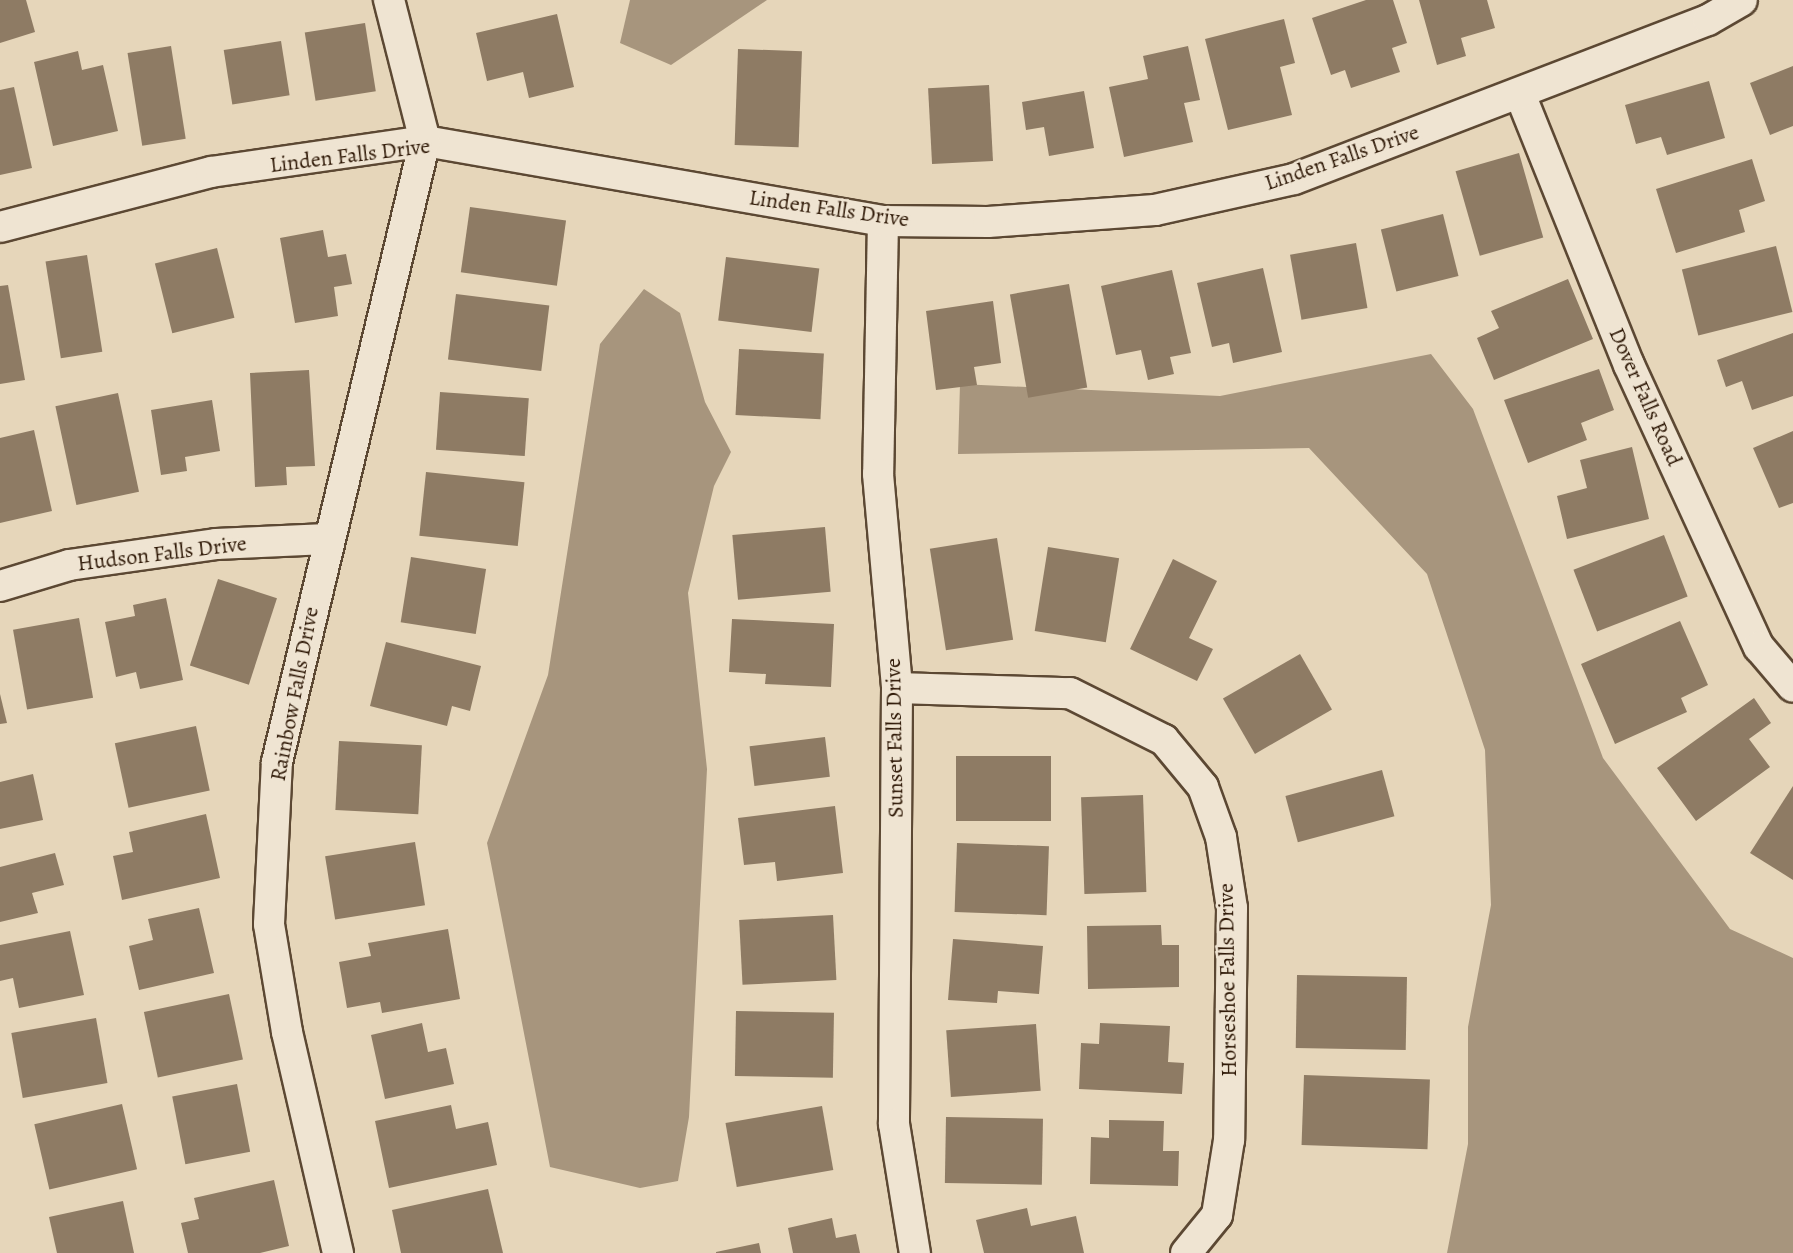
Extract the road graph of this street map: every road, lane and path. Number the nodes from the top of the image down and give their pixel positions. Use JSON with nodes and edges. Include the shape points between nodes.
{"nodes":[{"id":1,"x":389,"y":0,"type":"edge"},
{"id":2,"x":1742,"y":0,"type":"edge"},
{"id":3,"x":1520,"y":94,"type":"junction"},
{"id":4,"x":425,"y":141,"type":"junction"},
{"id":5,"x":883,"y":221,"type":"junction"},
{"id":6,"x":0,"y":227,"type":"edge"},
{"id":7,"x":327,"y":539,"type":"junction"},
{"id":8,"x":0,"y":586,"type":"edge"},
{"id":9,"x":1793,"y":687,"type":"edge"},
{"id":10,"x":897,"y":688,"type":"junction"},
{"id":11,"x":338,"y":1253,"type":"edge"},
{"id":12,"x":915,"y":1253,"type":"edge"},
{"id":13,"x":1186,"y":1253,"type":"edge"}],
"edges":[{"from":1,"to":4,"type":"street"},
{"from":2,"to":3,"type":"street","name":"Linden Falls Drive","via":[[1708,20]]},
{"from":3,"to":5,"type":"street","name":"Linden Falls Drive","via":[[1294,179],[1155,210],[988,222]]},
{"from":3,"to":9,"type":"street","name":"Dover Falls Road","via":[[1629,364],[1754,636]]},
{"from":4,"to":5,"type":"street","name":"Linden Falls Drive"},
{"from":4,"to":6,"type":"street","name":"Linden Falls Drive","via":[[211,172]]},
{"from":4,"to":7,"type":"street","name":"Rainbow Falls Drive"},
{"from":5,"to":10,"type":"street","name":"Sunset Falls Drive","via":[[878,474]]},
{"from":7,"to":8,"type":"street","name":"Hudson Falls Drive","via":[[216,544],[69,565]]},
{"from":7,"to":11,"type":"street","name":"Rainbow Falls Drive","via":[[277,762],[269,924],[286,1032]]},
{"from":10,"to":12,"type":"street","name":"Sunset Falls Drive","via":[[894,1124]]},
{"from":10,"to":13,"type":"street","name":"Horseshoe Falls Drive","via":[[1070,693],[1164,740],[1203,788],[1221,837],[1232,908],[1229,1140],[1217,1215]]}]}
